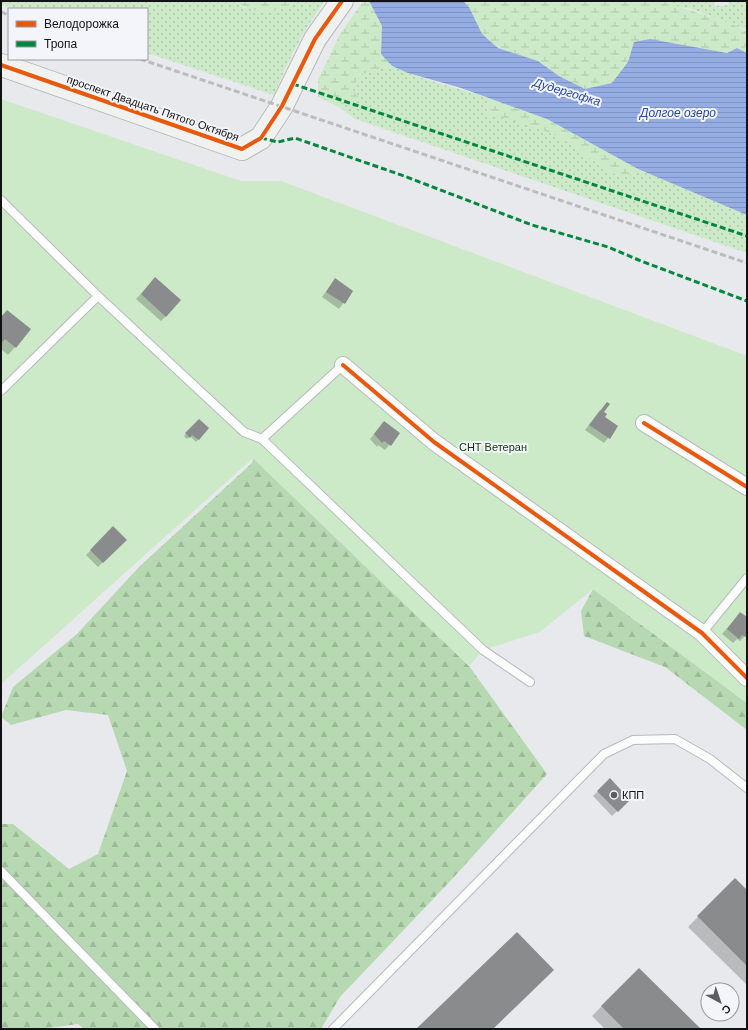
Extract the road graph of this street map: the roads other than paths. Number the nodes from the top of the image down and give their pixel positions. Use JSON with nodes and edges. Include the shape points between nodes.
{"nodes":[{"id":1,"x":342,"y":1,"type":"edge"},
{"id":2,"x":1,"y":65,"type":"edge"},
{"id":3,"x":1,"y":200,"type":"edge"},
{"id":4,"x":98,"y":296,"type":"junction"},
{"id":5,"x":343,"y":365,"type":"joint"},
{"id":6,"x":1,"y":391,"type":"edge"},
{"id":7,"x":644,"y":423,"type":"dead end"},
{"id":8,"x":262,"y":438,"type":"junction"},
{"id":9,"x":747,"y":487,"type":"edge"},
{"id":10,"x":747,"y":578,"type":"edge"},
{"id":11,"x":702,"y":633,"type":"junction"},
{"id":12,"x":747,"y":678,"type":"edge"},
{"id":13,"x":530,"y":682,"type":"dead end"},
{"id":14,"x":747,"y":788,"type":"edge"},
{"id":15,"x":1,"y":871,"type":"edge"},
{"id":16,"x":155,"y":1029,"type":"edge"},
{"id":17,"x":333,"y":1029,"type":"edge"}],
"edges":[{"from":1,"to":2,"type":"street","name":"проспект Двадцать Пятого Октября","via":[[315,39],[282,106],[261,138],[242,149]]},
{"from":3,"to":4,"type":"lane"},
{"from":4,"to":6,"type":"lane"},
{"from":4,"to":8,"type":"lane","via":[[244,432]]},
{"from":5,"to":8,"type":"lane"},
{"from":5,"to":11,"type":"street","via":[[434,442]]},
{"from":7,"to":9,"type":"street"},
{"from":8,"to":13,"type":"lane","via":[[483,650]]},
{"from":10,"to":11,"type":"lane"},
{"from":11,"to":12,"type":"street"},
{"from":14,"to":17,"type":"lane","via":[[710,759],[675,739],[633,740],[604,754]]},
{"from":15,"to":16,"type":"lane"}]}
